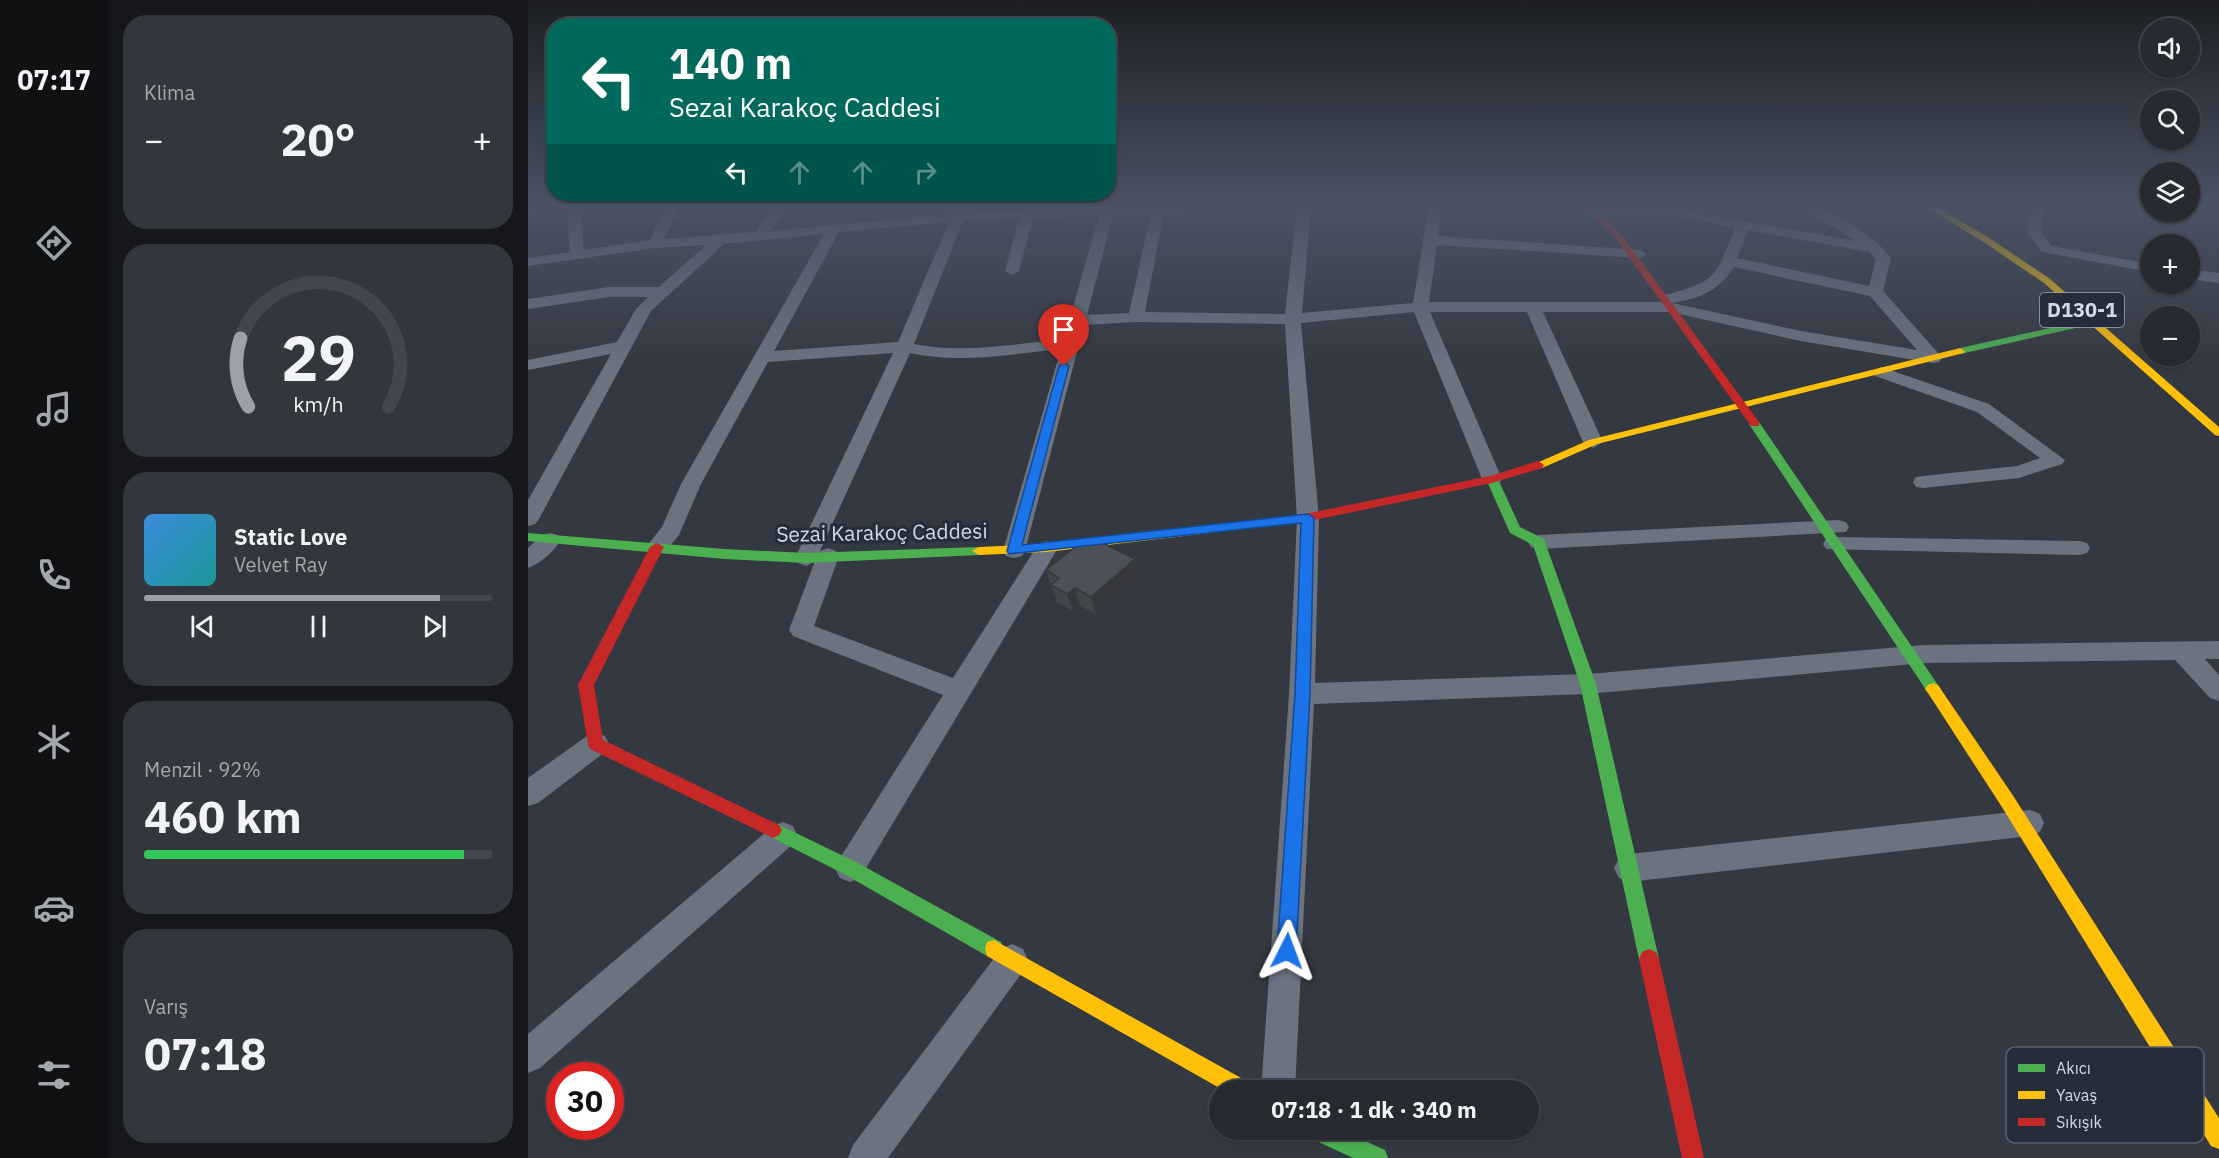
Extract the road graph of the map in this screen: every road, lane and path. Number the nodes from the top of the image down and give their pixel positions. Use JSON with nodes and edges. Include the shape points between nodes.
{"nodes":[{"id":1,"x":698,"y":260,"type":"edge"},
{"id":2,"x":816,"y":260,"type":"edge"},
{"id":3,"x":942,"y":260,"type":"edge"},
{"id":4,"x":1015,"y":260,"type":"edge"},
{"id":5,"x":1093,"y":260,"type":"edge"},
{"id":6,"x":1148,"y":260,"type":"edge"},
{"id":7,"x":1299,"y":260,"type":"edge"},
{"id":8,"x":1426,"y":260,"type":"edge"},
{"id":9,"x":1640,"y":260,"type":"edge"},
{"id":10,"x":1883,"y":260,"type":"edge"},
{"id":11,"x":2016,"y":260,"type":"edge"},
{"id":12,"x":2036,"y":260,"type":"edge"},
{"id":13,"x":2107,"y":260,"type":"edge"},
{"id":14,"x":1728,"y":261,"type":"joint"},
{"id":15,"x":2140,"y":266,"type":"edge"},
{"id":16,"x":1012,"y":271,"type":"dead end"},
{"id":17,"x":2200,"y":275,"type":"edge"},
{"id":18,"x":2219,"y":278,"type":"edge"},
{"id":19,"x":663,"y":292,"type":"junction"},
{"id":20,"x":1875,"y":292,"type":"junction"},
{"id":21,"x":528,"y":304,"type":"edge"},
{"id":22,"x":1673,"y":304,"type":"junction"},
{"id":23,"x":1420,"y":307,"type":"junction"},
{"id":24,"x":1533,"y":308,"type":"junction"},
{"id":25,"x":1136,"y":317,"type":"junction"},
{"id":26,"x":1293,"y":319,"type":"junction"},
{"id":27,"x":1076,"y":321,"type":"junction"},
{"id":28,"x":2096,"y":321,"type":"junction"},
{"id":29,"x":1070,"y":343,"type":"junction"},
{"id":30,"x":2140,"y":345,"type":"edge"},
{"id":31,"x":624,"y":346,"type":"junction"},
{"id":32,"x":904,"y":347,"type":"junction"},
{"id":33,"x":762,"y":357,"type":"junction"},
{"id":34,"x":1933,"y":358,"type":"junction"},
{"id":35,"x":528,"y":365,"type":"edge"},
{"id":36,"x":1881,"y":372,"type":"junction"},
{"id":37,"x":1746,"y":404,"type":"junction"},
{"id":38,"x":2219,"y":434,"type":"edge"},
{"id":39,"x":1593,"y":442,"type":"junction"},
{"id":40,"x":1492,"y":479,"type":"junction"},
{"id":41,"x":1923,"y":483,"type":"dead end"},
{"id":42,"x":1308,"y":518,"type":"junction"},
{"id":43,"x":528,"y":519,"type":"edge"},
{"id":44,"x":1836,"y":536,"type":"junction"},
{"id":45,"x":528,"y":537,"type":"edge"},
{"id":46,"x":550,"y":540,"type":"junction"},
{"id":47,"x":1539,"y":542,"type":"junction"},
{"id":48,"x":657,"y":547,"type":"junction"},
{"id":49,"x":2079,"y":548,"type":"dead end"},
{"id":50,"x":1047,"y":549,"type":"junction"},
{"id":51,"x":1014,"y":551,"type":"junction"},
{"id":52,"x":817,"y":557,"type":"junction"},
{"id":53,"x":528,"y":560,"type":"edge"},
{"id":54,"x":2219,"y":650,"type":"edge"},
{"id":55,"x":2181,"y":651,"type":"junction"},
{"id":56,"x":1916,"y":654,"type":"junction"},
{"id":57,"x":1588,"y":684,"type":"junction"},
{"id":58,"x":959,"y":691,"type":"junction"},
{"id":59,"x":2219,"y":691,"type":"edge"},
{"id":60,"x":1302,"y":694,"type":"junction"},
{"id":61,"x":596,"y":744,"type":"junction"},
{"id":62,"x":2001,"y":766,"type":"dead end"},
{"id":63,"x":528,"y":794,"type":"edge"},
{"id":64,"x":2035,"y":823,"type":"junction"},
{"id":65,"x":783,"y":835,"type":"junction"},
{"id":66,"x":850,"y":868,"type":"junction"},
{"id":67,"x":1629,"y":868,"type":"junction"},
{"id":68,"x":1012,"y":960,"type":"junction"},
{"id":69,"x":2166,"y":1047,"type":"edge"},
{"id":70,"x":528,"y":1056,"type":"edge"},
{"id":71,"x":1225,"y":1080,"type":"edge"},
{"id":72,"x":1279,"y":1080,"type":"edge"},
{"id":73,"x":2204,"y":1112,"type":"edge"},
{"id":74,"x":2219,"y":1138,"type":"edge"},
{"id":75,"x":1339,"y":1140,"type":"edge"},
{"id":76,"x":866,"y":1158,"type":"edge"},
{"id":77,"x":1377,"y":1158,"type":"edge"},
{"id":78,"x":1693,"y":1158,"type":"edge"}],
"edges":[{"from":1,"to":19,"type":"street"},
{"from":2,"to":33,"type":"street"},
{"from":3,"to":32,"type":"street"},
{"from":4,"to":16,"type":"street"},
{"from":5,"to":27,"type":"street"},
{"from":6,"to":25,"type":"street"},
{"from":7,"to":26,"type":"street"},
{"from":8,"to":23,"type":"street"},
{"from":9,"to":22,"type":"main road"},
{"from":10,"to":20,"type":"street"},
{"from":11,"to":28,"type":"main road","number":"D130-1"},
{"from":12,"to":30,"type":"main road","number":"D130-1"},
{"from":13,"to":15,"type":"street"},
{"from":14,"to":20,"type":"street"},
{"from":14,"to":22,"type":"street","via":[[1715,285]]},
{"from":17,"to":18,"type":"street"},
{"from":19,"to":21,"type":"street","via":[[609,292]]},
{"from":19,"to":31,"type":"street","via":[[644,309]]},
{"from":20,"to":34,"type":"street"},
{"from":22,"to":24,"type":"street"},
{"from":22,"to":34,"type":"street","via":[[1812,338]]},
{"from":22,"to":37,"type":"main road"},
{"from":23,"to":24,"type":"street"},
{"from":23,"to":26,"type":"street"},
{"from":23,"to":40,"type":"street"},
{"from":24,"to":39,"type":"street"},
{"from":25,"to":26,"type":"street"},
{"from":25,"to":27,"type":"street"},
{"from":26,"to":42,"type":"street"},
{"from":27,"to":29,"type":"street"},
{"from":28,"to":34,"type":"main road","name":"Sezai Karakoç Caddesi"},
{"from":28,"to":38,"type":"main road","number":"D130-1"},
{"from":29,"to":32,"type":"street","via":[[932,353]]},
{"from":29,"to":51,"type":"street"},
{"from":31,"to":35,"type":"street"},
{"from":31,"to":43,"type":"street"},
{"from":32,"to":33,"type":"street"},
{"from":32,"to":52,"type":"street"},
{"from":33,"to":48,"type":"street","via":[[691,484],[671,530]]},
{"from":34,"to":36,"type":"main road","name":"Sezai Karakoç Caddesi"},
{"from":36,"to":37,"type":"main road","name":"Sezai Karakoç Caddesi"},
{"from":36,"to":41,"type":"street","via":[[1983,408],[2055,460],[2019,472]]},
{"from":37,"to":39,"type":"main road","name":"Sezai Karakoç Caddesi"},
{"from":37,"to":44,"type":"main road"},
{"from":39,"to":40,"type":"main road","name":"Sezai Karakoç Caddesi"},
{"from":40,"to":42,"type":"main road","name":"Sezai Karakoç Caddesi"},
{"from":40,"to":47,"type":"main road","via":[[1515,530]]},
{"from":42,"to":50,"type":"main road","name":"Sezai Karakoç Caddesi"},
{"from":42,"to":60,"type":"street"},
{"from":44,"to":47,"type":"street"},
{"from":44,"to":49,"type":"street"},
{"from":44,"to":56,"type":"main road"},
{"from":45,"to":46,"type":"main road","name":"Sezai Karakoç Caddesi"},
{"from":46,"to":48,"type":"main road","name":"Sezai Karakoç Caddesi"},
{"from":46,"to":53,"type":"street"},
{"from":47,"to":57,"type":"main road"},
{"from":48,"to":52,"type":"main road","name":"Sezai Karakoç Caddesi"},
{"from":48,"to":61,"type":"main road","via":[[586,685]]},
{"from":50,"to":51,"type":"main road","name":"Sezai Karakoç Caddesi"},
{"from":50,"to":58,"type":"street"},
{"from":51,"to":52,"type":"main road","name":"Sezai Karakoç Caddesi"},
{"from":52,"to":58,"type":"street","via":[[801,630]]},
{"from":54,"to":55,"type":"street"},
{"from":55,"to":56,"type":"street"},
{"from":55,"to":59,"type":"street"},
{"from":56,"to":57,"type":"street"},
{"from":56,"to":62,"type":"main road"},
{"from":56,"to":64,"type":"main road"},
{"from":57,"to":60,"type":"street"},
{"from":57,"to":67,"type":"main road"},
{"from":58,"to":66,"type":"street"},
{"from":60,"to":72,"type":"street"},
{"from":61,"to":63,"type":"street"},
{"from":61,"to":65,"type":"main road"},
{"from":64,"to":67,"type":"street"},
{"from":64,"to":69,"type":"main road"},
{"from":65,"to":66,"type":"main road"},
{"from":65,"to":70,"type":"street"},
{"from":66,"to":68,"type":"main road"},
{"from":67,"to":78,"type":"main road"},
{"from":68,"to":71,"type":"main road"},
{"from":68,"to":76,"type":"street"},
{"from":73,"to":74,"type":"main road"},
{"from":75,"to":77,"type":"main road"}]}
